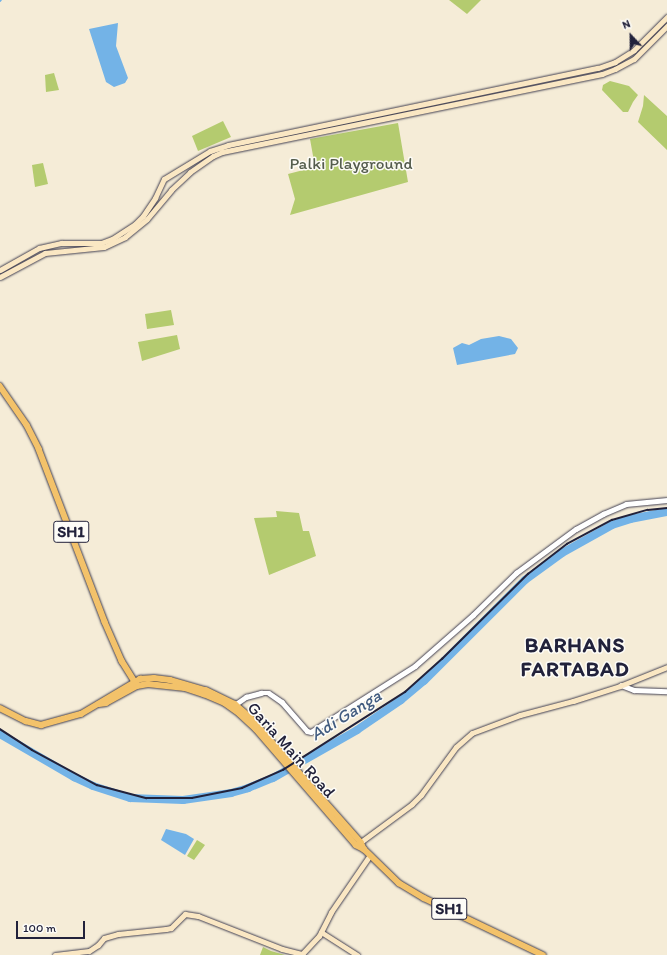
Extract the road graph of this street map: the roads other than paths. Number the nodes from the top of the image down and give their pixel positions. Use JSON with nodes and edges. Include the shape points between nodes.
{"nodes":[{"id":1,"x":667,"y":17,"type":"edge"},
{"id":2,"x":667,"y":26,"type":"edge"},
{"id":3,"x":504,"y":91,"type":"junction"},
{"id":4,"x":298,"y":134,"type":"junction"},
{"id":5,"x":0,"y":270,"type":"edge"},
{"id":6,"x":0,"y":276,"type":"edge"},
{"id":7,"x":0,"y":386,"type":"edge"},
{"id":8,"x":667,"y":500,"type":"edge"},
{"id":9,"x":667,"y":667,"type":"edge"},
{"id":10,"x":136,"y":684,"type":"junction"},
{"id":11,"x":621,"y":685,"type":"junction"},
{"id":12,"x":667,"y":691,"type":"edge"},
{"id":13,"x":234,"y":706,"type":"junction"},
{"id":14,"x":0,"y":708,"type":"edge"},
{"id":15,"x":359,"y":843,"type":"junction"},
{"id":16,"x":370,"y":855,"type":"junction"},
{"id":17,"x":322,"y":932,"type":"junction"},
{"id":18,"x":55,"y":955,"type":"edge"},
{"id":19,"x":357,"y":955,"type":"edge"},
{"id":20,"x":543,"y":955,"type":"edge"}],
"edges":[{"from":1,"to":3,"type":"main road","via":[[634,50],[615,62]]},
{"from":2,"to":3,"type":"main road","via":[[642,52],[615,69],[602,74]]},
{"from":3,"to":4,"type":"main road"},
{"from":4,"to":5,"type":"main road","via":[[228,146],[202,155],[164,179],[143,216],[112,239],[101,243],[61,243],[39,248]]},
{"from":4,"to":6,"type":"main road","via":[[213,156],[190,172],[147,219],[119,241],[104,247],[45,253]]},
{"from":7,"to":10,"type":"main road","number":"SH1","via":[[27,425],[39,449],[105,622],[122,661]]},
{"from":8,"to":13,"type":"street","via":[[626,504],[576,529],[516,573],[415,666],[311,732],[307,731],[282,702],[269,693],[246,697]]},
{"from":9,"to":11,"type":"main road"},
{"from":10,"to":13,"type":"main road","name":"Garia Main Road","number":"SH1","via":[[176,684]]},
{"from":10,"to":14,"type":"main road","via":[[81,714],[41,725],[26,721]]},
{"from":11,"to":12,"type":"street","via":[[634,690]]},
{"from":11,"to":15,"type":"main road","via":[[520,715],[466,737],[412,804]]},
{"from":13,"to":15,"type":"main road","name":"Garia Main Road","number":"SH1"},
{"from":15,"to":16,"type":"main road","name":"Garia Main Road","number":"SH1"},
{"from":16,"to":17,"type":"main road","via":[[331,912]]},
{"from":16,"to":20,"type":"main road","name":"Garia Main Road","number":"SH1","via":[[399,883],[414,892]]},
{"from":17,"to":18,"type":"main road","via":[[305,952],[293,953],[198,916],[185,914],[166,929],[118,934],[104,938],[89,950]]},
{"from":17,"to":19,"type":"main road"}]}
